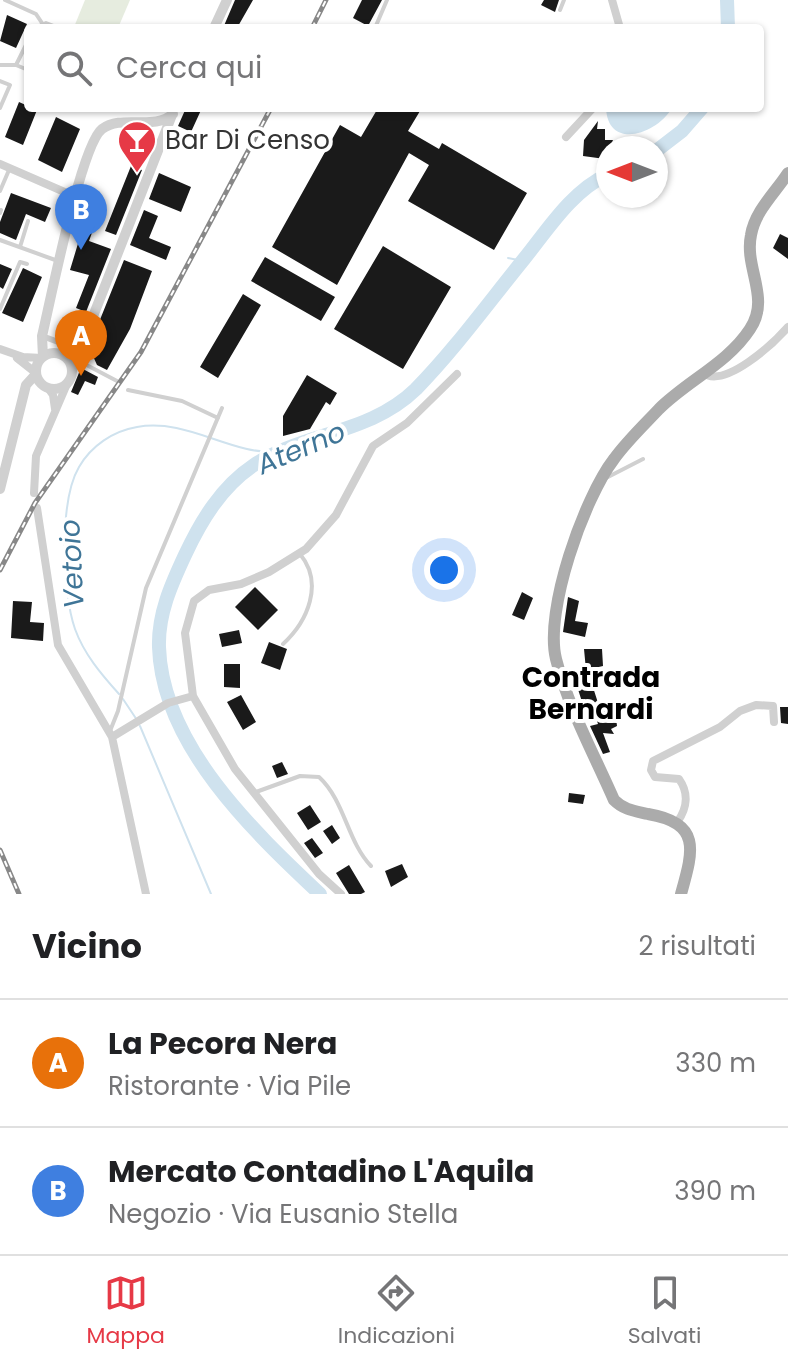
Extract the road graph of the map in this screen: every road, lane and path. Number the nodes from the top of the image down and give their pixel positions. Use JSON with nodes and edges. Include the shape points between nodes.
{"nodes":[{"id":1,"x":5,"y":0,"type":"edge"},
{"id":2,"x":387,"y":0,"type":"edge"},
{"id":3,"x":564,"y":0,"type":"edge"},
{"id":4,"x":612,"y":0,"type":"edge"},
{"id":5,"x":223,"y":3,"type":"edge"},
{"id":6,"x":560,"y":10,"type":"dead end"},
{"id":7,"x":42,"y":23,"type":"joint"},
{"id":8,"x":45,"y":24,"type":"edge"},
{"id":9,"x":215,"y":24,"type":"edge"},
{"id":10,"x":377,"y":24,"type":"edge"},
{"id":11,"x":619,"y":24,"type":"edge"},
{"id":12,"x":24,"y":49,"type":"edge"},
{"id":13,"x":0,"y":65,"type":"edge"},
{"id":14,"x":16,"y":65,"type":"junction"},
{"id":15,"x":24,"y":68,"type":"edge"},
{"id":16,"x":0,"y":81,"type":"edge"},
{"id":17,"x":0,"y":108,"type":"edge"},
{"id":18,"x":172,"y":112,"type":"edge"},
{"id":19,"x":174,"y":112,"type":"edge"},
{"id":20,"x":589,"y":112,"type":"edge"},
{"id":21,"x":149,"y":122,"type":"junction"},
{"id":22,"x":566,"y":137,"type":"dead end"},
{"id":23,"x":162,"y":140,"type":"junction"},
{"id":24,"x":0,"y":164,"type":"edge"},
{"id":25,"x":10,"y":168,"type":"junction"},
{"id":26,"x":788,"y":173,"type":"edge"},
{"id":27,"x":0,"y":191,"type":"edge"},
{"id":28,"x":76,"y":197,"type":"junction"},
{"id":29,"x":28,"y":221,"type":"dead end"},
{"id":30,"x":0,"y":240,"type":"edge"},
{"id":31,"x":20,"y":247,"type":"junction"},
{"id":32,"x":60,"y":261,"type":"junction"},
{"id":33,"x":27,"y":264,"type":"dead end"},
{"id":34,"x":0,"y":309,"type":"edge"},
{"id":35,"x":788,"y":327,"type":"edge"},
{"id":36,"x":41,"y":339,"type":"junction"},
{"id":37,"x":0,"y":349,"type":"edge"},
{"id":38,"x":15,"y":356,"type":"junction"},
{"id":39,"x":42,"y":357,"type":"junction"},
{"id":40,"x":76,"y":360,"type":"junction"},
{"id":41,"x":703,"y":372,"type":"junction"},
{"id":42,"x":36,"y":373,"type":"junction"},
{"id":43,"x":457,"y":374,"type":"dead end"},
{"id":44,"x":117,"y":381,"type":"dead end"},
{"id":45,"x":67,"y":384,"type":"junction"},
{"id":46,"x":26,"y":386,"type":"junction"},
{"id":47,"x":46,"y":387,"type":"junction"},
{"id":48,"x":128,"y":390,"type":"dead end"},
{"id":49,"x":23,"y":405,"type":"junction"},
{"id":50,"x":222,"y":408,"type":"dead end"},
{"id":51,"x":54,"y":415,"type":"junction"},
{"id":52,"x":218,"y":418,"type":"junction"},
{"id":53,"x":5,"y":451,"type":"edge"},
{"id":54,"x":643,"y":459,"type":"dead end"},
{"id":55,"x":600,"y":481,"type":"junction"},
{"id":56,"x":0,"y":489,"type":"edge"},
{"id":57,"x":34,"y":493,"type":"dead end"},
{"id":58,"x":37,"y":508,"type":"dead end"},
{"id":59,"x":300,"y":554,"type":"junction"},
{"id":60,"x":283,"y":644,"type":"dead end"},
{"id":61,"x":193,"y":696,"type":"junction"},
{"id":62,"x":774,"y":722,"type":"dead end"},
{"id":63,"x":111,"y":734,"type":"junction"},
{"id":64,"x":254,"y":793,"type":"junction"},
{"id":65,"x":678,"y":821,"type":"junction"},
{"id":66,"x":371,"y":866,"type":"dead end"},
{"id":67,"x":146,"y":894,"type":"edge"},
{"id":68,"x":341,"y":894,"type":"edge"},
{"id":69,"x":681,"y":894,"type":"edge"}],
"edges":[{"from":1,"to":7,"type":"lane","via":[[36,14]]},
{"from":2,"to":10,"type":"lane"},
{"from":3,"to":6,"type":"lane"},
{"from":4,"to":11,"type":"street"},
{"from":5,"to":9,"type":"street"},
{"from":7,"to":8,"type":"lane"},
{"from":12,"to":14,"type":"lane"},
{"from":13,"to":14,"type":"lane"},
{"from":14,"to":15,"type":"lane"},
{"from":16,"to":17,"type":"lane","via":[[10,85]]},
{"from":18,"to":21,"type":"street"},
{"from":19,"to":23,"type":"street"},
{"from":20,"to":22,"type":"street"},
{"from":21,"to":23,"type":"street","via":[[161,127]]},
{"from":21,"to":28,"type":"street","via":[[100,130]]},
{"from":23,"to":40,"type":"street"},
{"from":24,"to":25,"type":"street"},
{"from":25,"to":27,"type":"lane"},
{"from":25,"to":28,"type":"street"},
{"from":26,"to":41,"type":"main road","via":[[751,233],[757,317],[736,347]]},
{"from":28,"to":32,"type":"street"},
{"from":29,"to":31,"type":"lane"},
{"from":30,"to":31,"type":"lane"},
{"from":31,"to":32,"type":"lane"},
{"from":32,"to":36,"type":"street"},
{"from":33,"to":34,"type":"lane","via":[[20,262]]},
{"from":35,"to":41,"type":"street","via":[[737,368],[715,377]]},
{"from":36,"to":38,"type":"street","via":[[31,354]]},
{"from":36,"to":39,"type":"street"},
{"from":36,"to":40,"type":"street"},
{"from":37,"to":38,"type":"street"},
{"from":38,"to":39,"type":"street"},
{"from":38,"to":42,"type":"street"},
{"from":38,"to":46,"type":"street"},
{"from":39,"to":40,"type":"street"},
{"from":39,"to":42,"type":"street"},
{"from":40,"to":44,"type":"lane"},
{"from":40,"to":45,"type":"street"},
{"from":41,"to":55,"type":"main road","via":[[660,408]]},
{"from":42,"to":46,"type":"street"},
{"from":42,"to":47,"type":"street"},
{"from":43,"to":59,"type":"street","via":[[407,423],[373,446],[336,515]]},
{"from":45,"to":47,"type":"street"},
{"from":45,"to":51,"type":"street"},
{"from":46,"to":49,"type":"street"},
{"from":47,"to":49,"type":"street","via":[[32,390]]},
{"from":47,"to":51,"type":"street","via":[[55,399]]},
{"from":48,"to":52,"type":"lane","via":[[182,401]]},
{"from":49,"to":53,"type":"street"},
{"from":50,"to":52,"type":"lane"},
{"from":51,"to":57,"type":"street","via":[[34,460]]},
{"from":52,"to":63,"type":"lane","via":[[146,588]]},
{"from":53,"to":56,"type":"street"},
{"from":54,"to":55,"type":"lane"},
{"from":55,"to":65,"type":"main road","via":[[554,610],[556,659],[614,800],[631,811]]},
{"from":58,"to":63,"type":"street","via":[[58,645]]},
{"from":59,"to":60,"type":"lane","via":[[312,591],[296,632]]},
{"from":59,"to":61,"type":"street","via":[[243,584],[209,590],[194,601],[185,633]]},
{"from":61,"to":63,"type":"street"},
{"from":61,"to":64,"type":"street","via":[[219,747]]},
{"from":62,"to":65,"type":"street","via":[[773,706],[746,708],[711,733],[653,761],[655,777],[683,783],[686,808]]},
{"from":63,"to":67,"type":"street"},
{"from":64,"to":66,"type":"lane","via":[[300,776],[319,777]]},
{"from":64,"to":68,"type":"street"},
{"from":65,"to":69,"type":"main road","via":[[688,832],[691,852]]}]}
